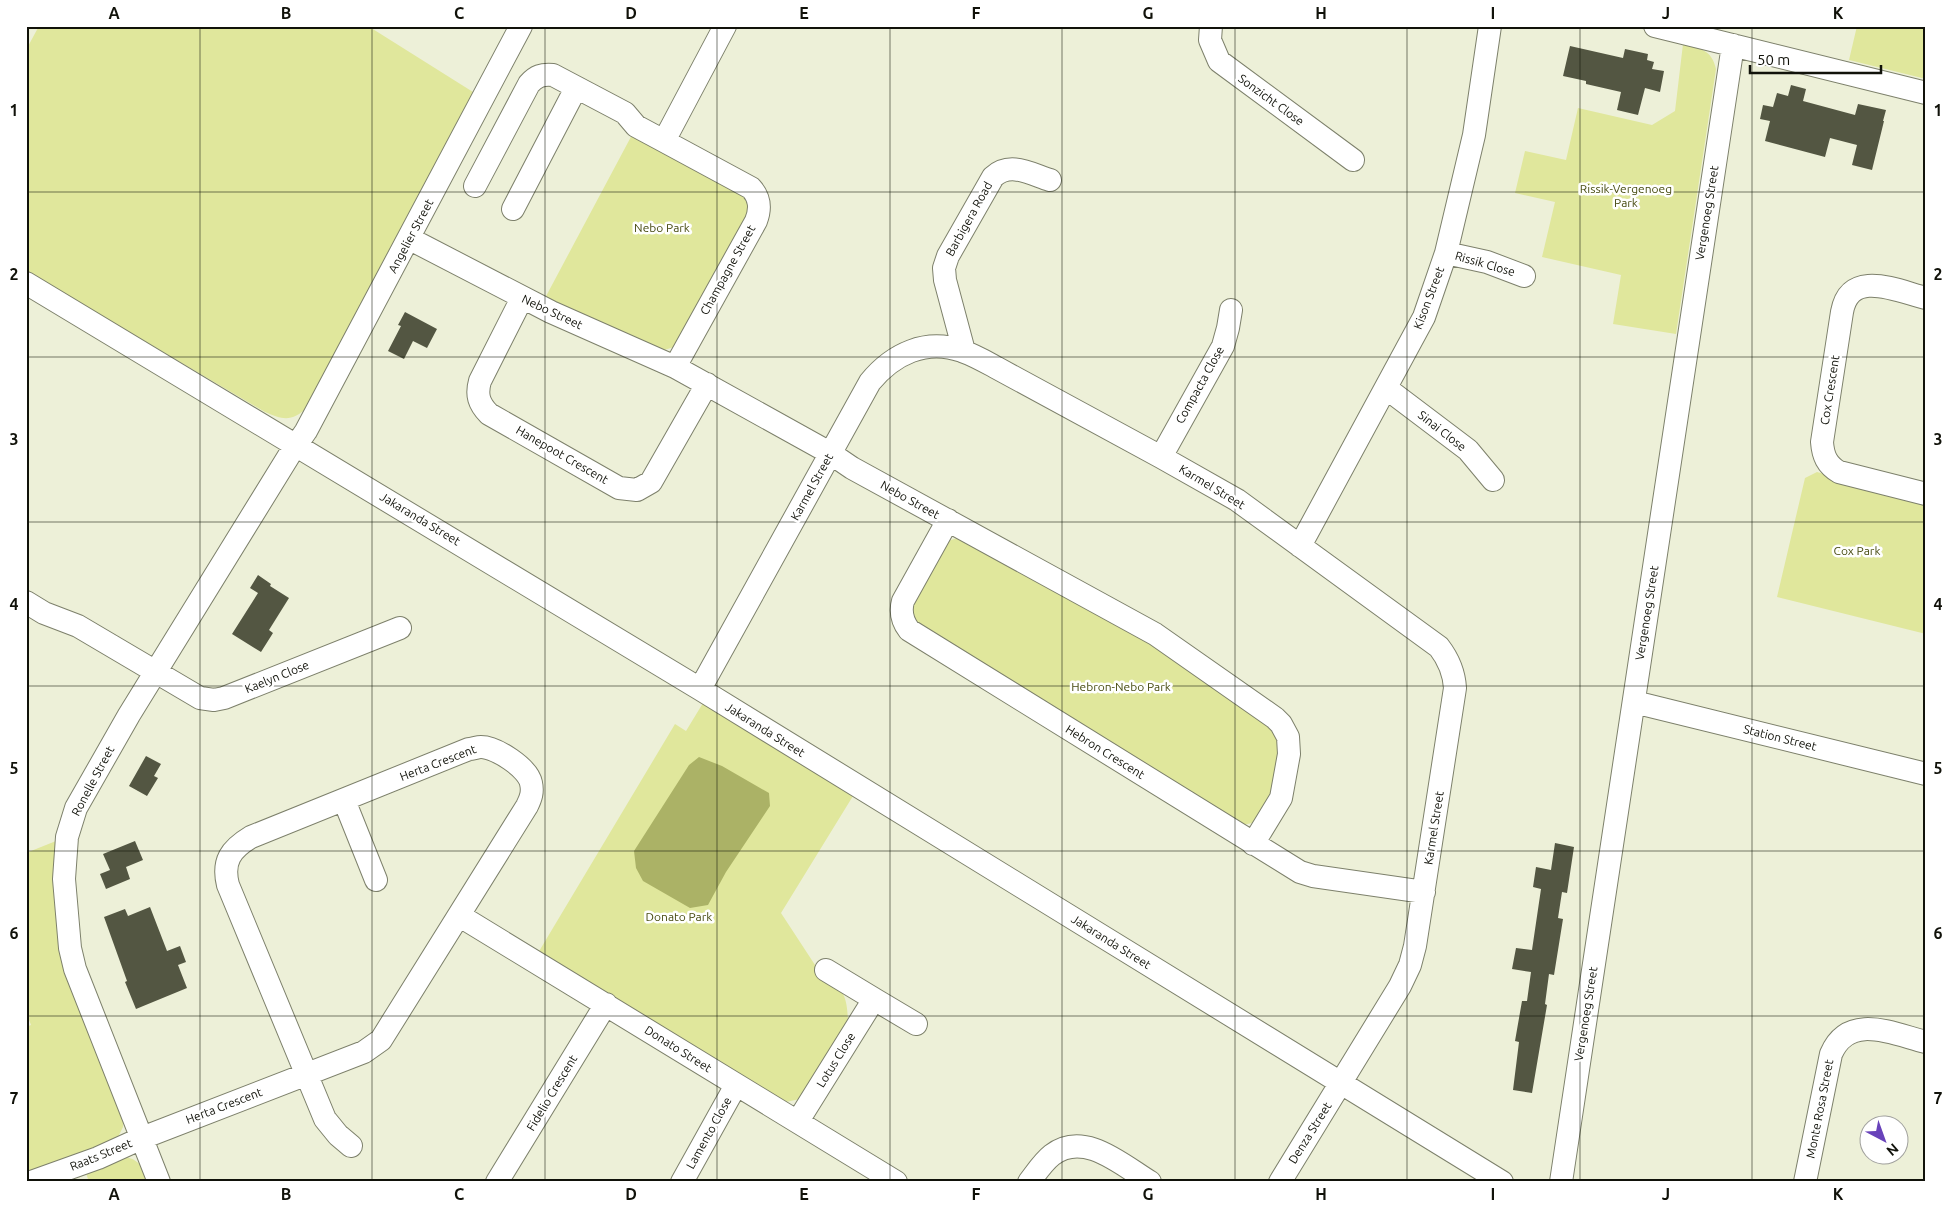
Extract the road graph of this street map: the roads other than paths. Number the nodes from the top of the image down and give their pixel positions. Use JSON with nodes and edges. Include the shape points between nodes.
{"nodes":[{"id":1,"x":521,"y":26,"type":"edge"},
{"id":2,"x":725,"y":26,"type":"edge"},
{"id":3,"x":1211,"y":26,"type":"edge"},
{"id":4,"x":1490,"y":26,"type":"edge"},
{"id":5,"x":1655,"y":26,"type":"edge"},
{"id":6,"x":1733,"y":45,"type":"junction"},
{"id":7,"x":576,"y":88,"type":"junction"},
{"id":8,"x":1926,"y":93,"type":"edge"},
{"id":9,"x":664,"y":140,"type":"junction"},
{"id":10,"x":1353,"y":160,"type":"dead end"},
{"id":11,"x":1050,"y":180,"type":"dead end"},
{"id":12,"x":475,"y":186,"type":"dead end"},
{"id":13,"x":513,"y":209,"type":"dead end"},
{"id":14,"x":410,"y":239,"type":"junction"},
{"id":15,"x":1446,"y":253,"type":"junction"},
{"id":16,"x":1524,"y":276,"type":"dead end"},
{"id":17,"x":26,"y":283,"type":"edge"},
{"id":18,"x":522,"y":298,"type":"junction"},
{"id":19,"x":1926,"y":298,"type":"edge"},
{"id":20,"x":1231,"y":310,"type":"dead end"},
{"id":21,"x":964,"y":351,"type":"junction"},
{"id":22,"x":675,"y":367,"type":"junction"},
{"id":23,"x":707,"y":384,"type":"junction"},
{"id":24,"x":1386,"y":388,"type":"junction"},
{"id":25,"x":297,"y":445,"type":"junction"},
{"id":26,"x":830,"y":454,"type":"junction"},
{"id":27,"x":1161,"y":456,"type":"junction"},
{"id":28,"x":1493,"y":480,"type":"dead end"},
{"id":29,"x":1926,"y":494,"type":"edge"},
{"id":30,"x":948,"y":520,"type":"junction"},
{"id":31,"x":1300,"y":546,"type":"junction"},
{"id":32,"x":26,"y":602,"type":"edge"},
{"id":33,"x":400,"y":628,"type":"dead end"},
{"id":34,"x":156,"y":672,"type":"junction"},
{"id":35,"x":700,"y":690,"type":"junction"},
{"id":36,"x":1634,"y":702,"type":"junction"},
{"id":37,"x":1926,"y":774,"type":"edge"},
{"id":38,"x":344,"y":800,"type":"junction"},
{"id":39,"x":1253,"y":844,"type":"junction"},
{"id":40,"x":376,"y":880,"type":"dead end"},
{"id":41,"x":1424,"y":892,"type":"junction"},
{"id":42,"x":460,"y":916,"type":"junction"},
{"id":43,"x":826,"y":970,"type":"dead end"},
{"id":44,"x":874,"y":999,"type":"junction"},
{"id":45,"x":606,"y":1004,"type":"junction"},
{"id":46,"x":916,"y":1024,"type":"dead end"},
{"id":47,"x":1926,"y":1042,"type":"edge"},
{"id":48,"x":306,"y":1073,"type":"junction"},
{"id":49,"x":1341,"y":1083,"type":"junction"},
{"id":50,"x":736,"y":1085,"type":"junction"},
{"id":51,"x":798,"y":1121,"type":"junction"},
{"id":52,"x":142,"y":1138,"type":"junction"},
{"id":53,"x":351,"y":1146,"type":"dead end"},
{"id":54,"x":31,"y":1182,"type":"edge"},
{"id":55,"x":160,"y":1182,"type":"edge"},
{"id":56,"x":497,"y":1182,"type":"edge"},
{"id":57,"x":682,"y":1182,"type":"edge"},
{"id":58,"x":896,"y":1182,"type":"edge"},
{"id":59,"x":1028,"y":1182,"type":"edge"},
{"id":60,"x":1150,"y":1182,"type":"edge"},
{"id":61,"x":1280,"y":1182,"type":"edge"},
{"id":62,"x":1502,"y":1182,"type":"edge"},
{"id":63,"x":1561,"y":1182,"type":"edge"},
{"id":64,"x":1805,"y":1182,"type":"edge"}],
"edges":[{"from":1,"to":14,"type":"street","name":"Angelier Street"},
{"from":2,"to":9,"type":"street"},
{"from":3,"to":10,"type":"street","name":"Sonzicht Close","via":[[1212,48],[1224,65]]},
{"from":4,"to":15,"type":"street","name":"Kison Street","via":[[1474,134]]},
{"from":5,"to":6,"type":"street"},
{"from":6,"to":8,"type":"street"},
{"from":6,"to":36,"type":"street","name":"Vergenoeg Street"},
{"from":7,"to":9,"type":"street","via":[[625,114],[636,126]]},
{"from":7,"to":12,"type":"street","via":[[552,75],[541,75],[532,80]]},
{"from":7,"to":13,"type":"street"},
{"from":9,"to":22,"type":"street","name":"Champagne Street","via":[[751,188],[760,207],[756,221]]},
{"from":11,"to":21,"type":"street","name":"Barbigera Road","via":[[1012,168],[999,171],[948,256],[945,280]]},
{"from":14,"to":18,"type":"street","name":"Nebo Street"},
{"from":14,"to":25,"type":"street","name":"Angelier Street"},
{"from":15,"to":16,"type":"street","name":"Rissik Close","via":[[1487,262]]},
{"from":15,"to":24,"type":"street","name":"Kison Street","via":[[1424,317]]},
{"from":17,"to":25,"type":"street","name":"Jakaranda Street"},
{"from":18,"to":22,"type":"street","name":"Nebo Street"},
{"from":18,"to":23,"type":"street","name":"Hanepoot Crescent","via":[[480,381],[480,402],[489,414],[619,488],[637,490],[651,482]]},
{"from":19,"to":29,"type":"street","name":"Cox Crescent","via":[[1874,285],[1860,287],[1849,294],[1842,312],[1822,442],[1825,458],[1839,472]]},
{"from":20,"to":27,"type":"street","name":"Compacta Close","via":[[1223,346]]},
{"from":21,"to":26,"type":"street","name":"Karmel Street","via":[[951,347],[923,347],[910,350],[888,363],[870,382]]},
{"from":21,"to":27,"type":"street","name":"Karmel Street"},
{"from":22,"to":23,"type":"street","name":"Nebo Street"},
{"from":23,"to":26,"type":"street","name":"Nebo Street"},
{"from":24,"to":28,"type":"street","name":"Sinai Close","via":[[1468,450]]},
{"from":24,"to":31,"type":"street","name":"Kison Street"},
{"from":25,"to":34,"type":"street","name":"Ronelle Street"},
{"from":25,"to":35,"type":"street","name":"Jakaranda Street"},
{"from":26,"to":30,"type":"street","name":"Nebo Street"},
{"from":26,"to":35,"type":"street","name":"Karmel Street"},
{"from":27,"to":31,"type":"street","name":"Karmel Street","via":[[1237,500]]},
{"from":30,"to":39,"type":"street","name":"Nebo Street","via":[[1156,634],[1280,724],[1289,745],[1281,798]]},
{"from":30,"to":39,"type":"street","name":"Hebron Crescent","via":[[903,601],[901,614],[909,630]]},
{"from":31,"to":41,"type":"street","name":"Karmel Street","via":[[1432,641],[1452,670],[1455,688]]},
{"from":32,"to":34,"type":"street","name":"Kaelyn Close","via":[[78,626]]},
{"from":33,"to":34,"type":"street","name":"Kaelyn Close","via":[[219,700],[200,698]]},
{"from":34,"to":52,"type":"street","name":"Ronelle Street","via":[[76,808],[68,837],[64,879],[75,970]]},
{"from":35,"to":49,"type":"street","name":"Jakaranda Street"},
{"from":36,"to":37,"type":"street","name":"Station Street"},
{"from":36,"to":63,"type":"street","name":"Vergenoeg Street"},
{"from":38,"to":40,"type":"street"},
{"from":38,"to":42,"type":"street","name":"Herta Crescent","via":[[469,749],[491,749],[523,768],[529,776],[532,794],[527,806]]},
{"from":38,"to":48,"type":"street","name":"Herta Crescent","via":[[240,843],[230,854],[225,874]]},
{"from":39,"to":41,"type":"street","name":"Hebron Crescent","via":[[1306,874]]},
{"from":41,"to":49,"type":"street","name":"Karmel Street","via":[[1415,946],[1406,976]]},
{"from":42,"to":45,"type":"street","name":"Donato Street"},
{"from":42,"to":48,"type":"street","name":"Herta Crescent","via":[[381,1040],[364,1052]]},
{"from":43,"to":44,"type":"street"},
{"from":44,"to":46,"type":"street"},
{"from":44,"to":51,"type":"street","name":"Lotus Close"},
{"from":45,"to":50,"type":"street","name":"Donato Street"},
{"from":45,"to":56,"type":"street","name":"Fidelio Crescent"},
{"from":47,"to":64,"type":"street","name":"Monte Rosa Street","via":[[1864,1028],[1847,1033],[1840,1039],[1831,1054]]},
{"from":48,"to":52,"type":"street","name":"Herta Crescent"},
{"from":48,"to":53,"type":"street","via":[[329,1126]]},
{"from":49,"to":61,"type":"street","name":"Denza Street"},
{"from":49,"to":62,"type":"street","name":"Jakaranda Street"},
{"from":50,"to":51,"type":"street","name":"Donato Street"},
{"from":50,"to":57,"type":"street","name":"Lamento Close"},
{"from":51,"to":58,"type":"street","name":"Donato Street"},
{"from":52,"to":54,"type":"street","name":"Raats Street"},
{"from":52,"to":55,"type":"street","name":"Ronelle Street"},
{"from":59,"to":60,"type":"street","via":[[1052,1155],[1078,1146],[1098,1150]]}]}
